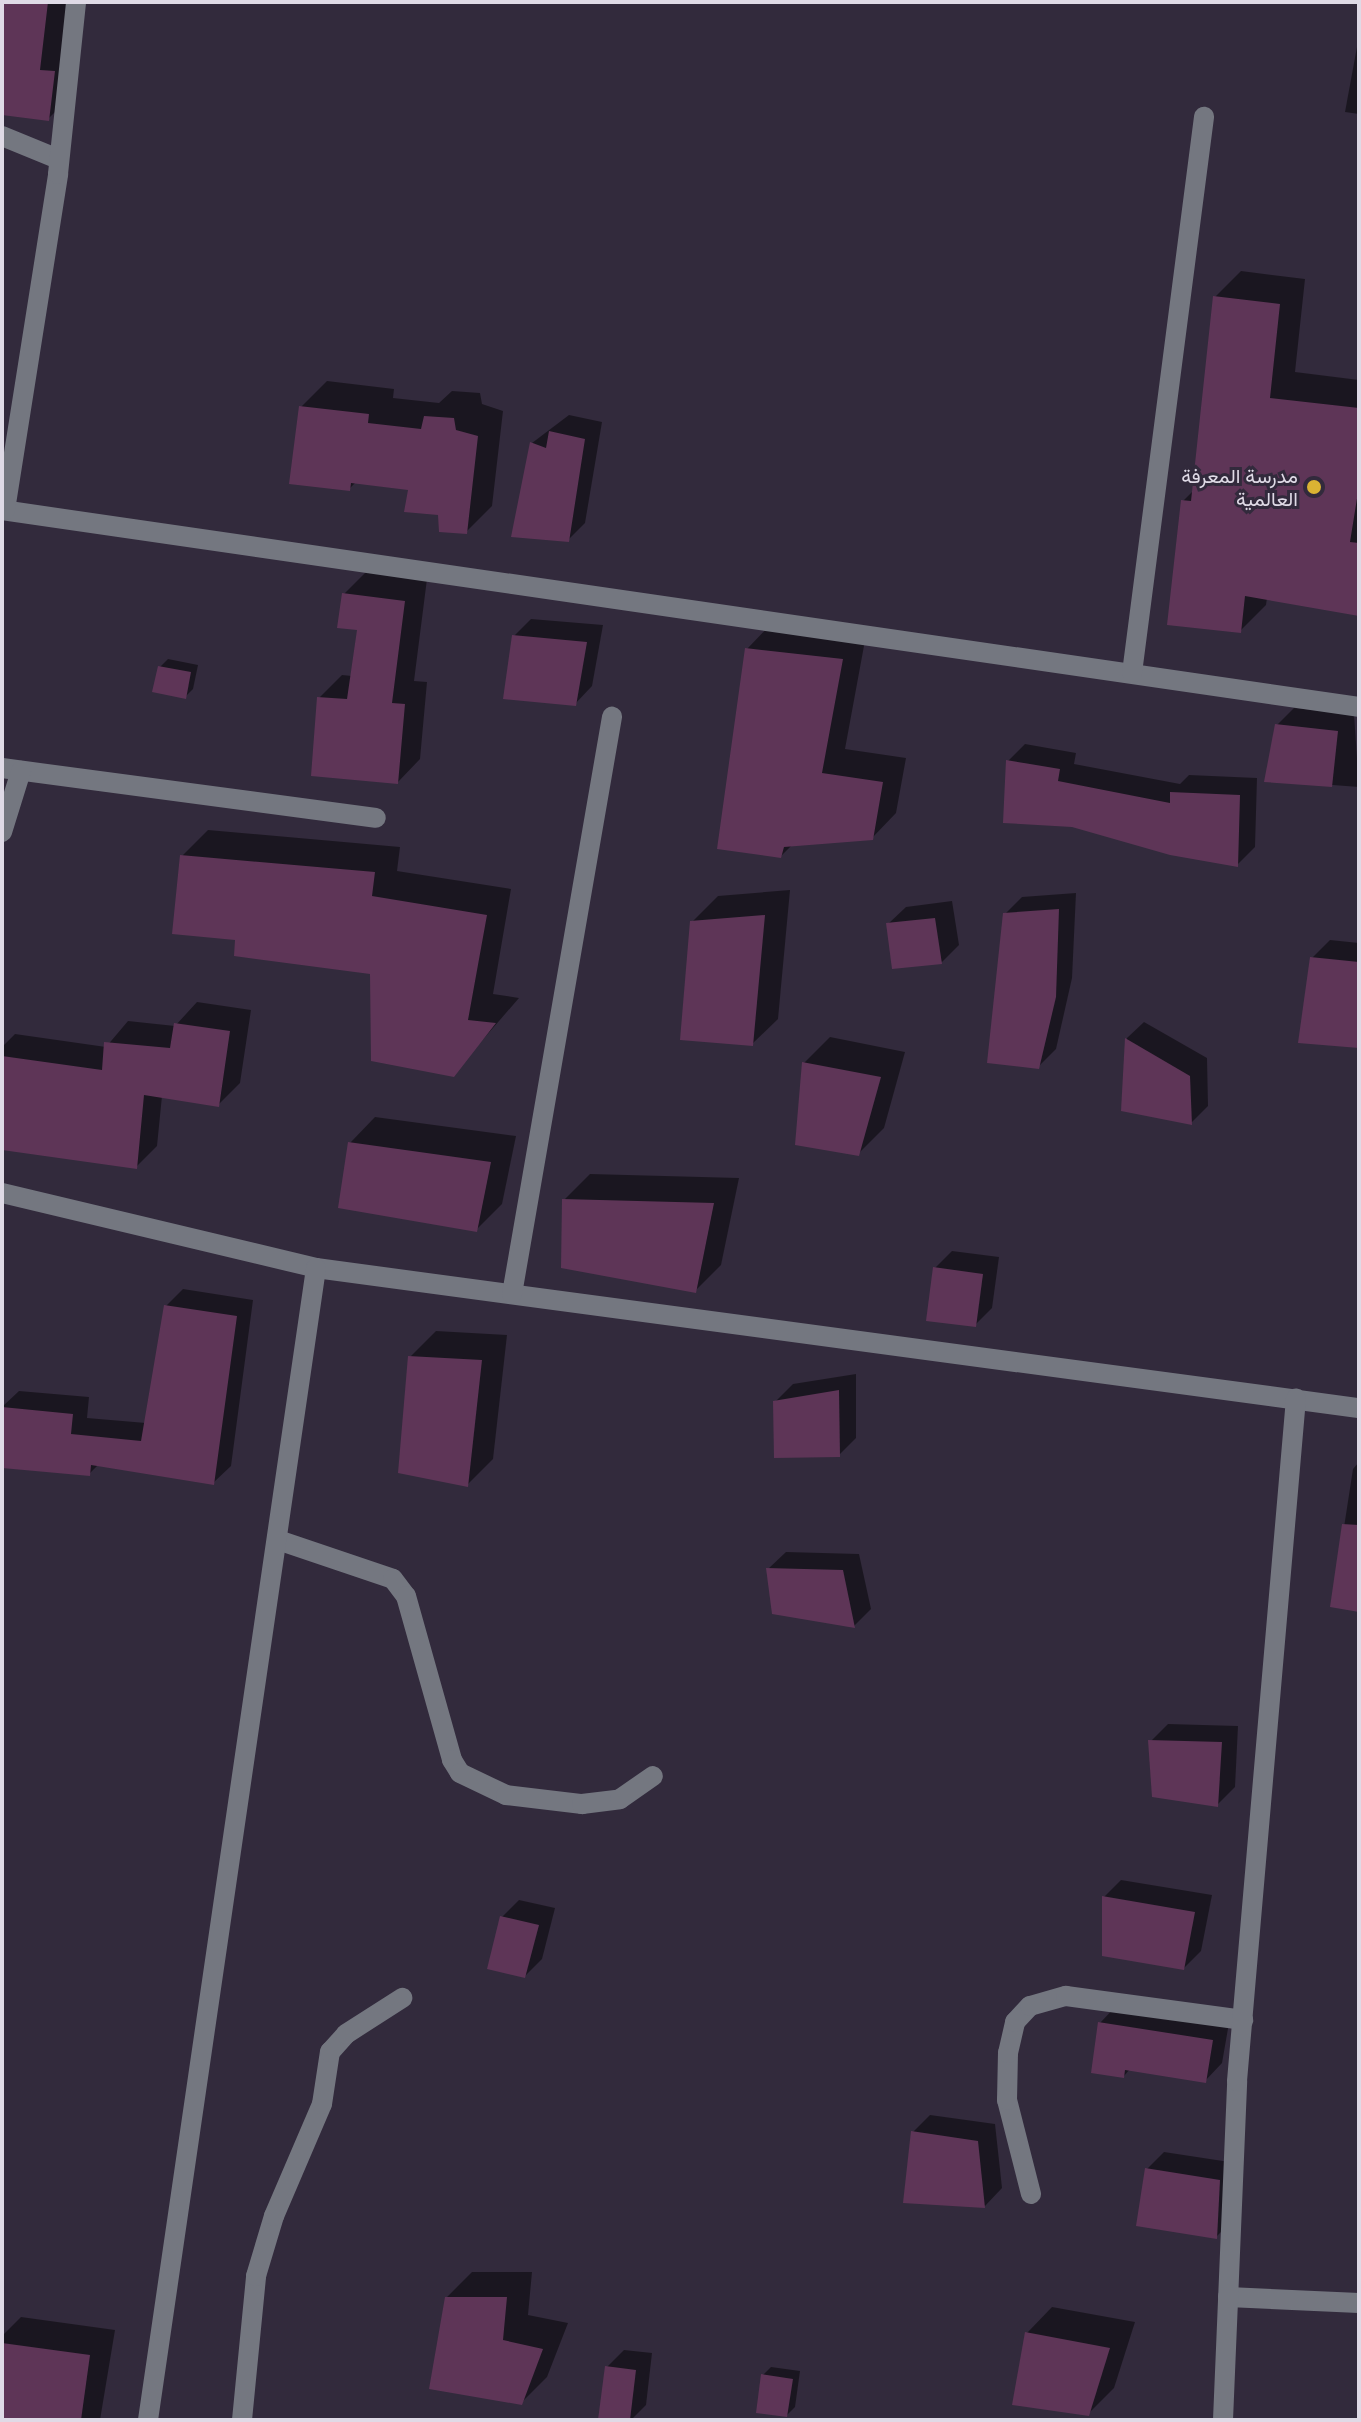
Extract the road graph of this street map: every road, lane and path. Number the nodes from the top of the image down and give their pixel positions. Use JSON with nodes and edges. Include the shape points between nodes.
{"nodes":[{"id":1,"x":76,"y":2,"type":"edge"},
{"id":2,"x":1204,"y":117,"type":"dead end"},
{"id":3,"x":2,"y":136,"type":"edge"},
{"id":4,"x":56,"y":158,"type":"junction"},
{"id":5,"x":3,"y":510,"type":"edge"},
{"id":6,"x":1132,"y":673,"type":"junction"},
{"id":7,"x":1359,"y":707,"type":"edge"},
{"id":8,"x":612,"y":717,"type":"dead end"},
{"id":9,"x":11,"y":770,"type":"edge"},
{"id":10,"x":376,"y":818,"type":"dead end"},
{"id":11,"x":2,"y":832,"type":"edge"},
{"id":12,"x":2,"y":1193,"type":"edge"},
{"id":13,"x":316,"y":1268,"type":"junction"},
{"id":14,"x":512,"y":1294,"type":"junction"},
{"id":15,"x":1296,"y":1399,"type":"junction"},
{"id":16,"x":1359,"y":1408,"type":"edge"},
{"id":17,"x":278,"y":1540,"type":"junction"},
{"id":18,"x":653,"y":1776,"type":"dead end"},
{"id":19,"x":402,"y":1998,"type":"dead end"},
{"id":20,"x":1243,"y":2020,"type":"junction"},
{"id":21,"x":1031,"y":2194,"type":"dead end"},
{"id":22,"x":1228,"y":2297,"type":"junction"},
{"id":23,"x":1359,"y":2303,"type":"edge"},
{"id":24,"x":148,"y":2420,"type":"edge"},
{"id":25,"x":242,"y":2420,"type":"edge"},
{"id":26,"x":1223,"y":2420,"type":"edge"}],
"edges":[{"from":1,"to":4,"type":"street"},
{"from":2,"to":6,"type":"street"},
{"from":3,"to":4,"type":"street"},
{"from":4,"to":5,"type":"street","via":[[58,174]]},
{"from":5,"to":6,"type":"street"},
{"from":6,"to":7,"type":"street"},
{"from":8,"to":14,"type":"street"},
{"from":9,"to":10,"type":"street"},
{"from":9,"to":11,"type":"street"},
{"from":12,"to":13,"type":"street"},
{"from":13,"to":14,"type":"street"},
{"from":13,"to":17,"type":"street"},
{"from":14,"to":15,"type":"street"},
{"from":15,"to":16,"type":"street"},
{"from":15,"to":20,"type":"street"},
{"from":17,"to":18,"type":"street","via":[[393,1579],[406,1596],[460,1773],[506,1795],[582,1804],[620,1799]]},
{"from":17,"to":24,"type":"street"},
{"from":19,"to":25,"type":"street","via":[[346,2034],[330,2052],[322,2104],[274,2216],[256,2276]]},
{"from":20,"to":21,"type":"street","via":[[1066,1996],[1030,2006],[1015,2022],[1007,2100]]},
{"from":20,"to":22,"type":"street"},
{"from":22,"to":23,"type":"street"},
{"from":22,"to":26,"type":"street"}]}
